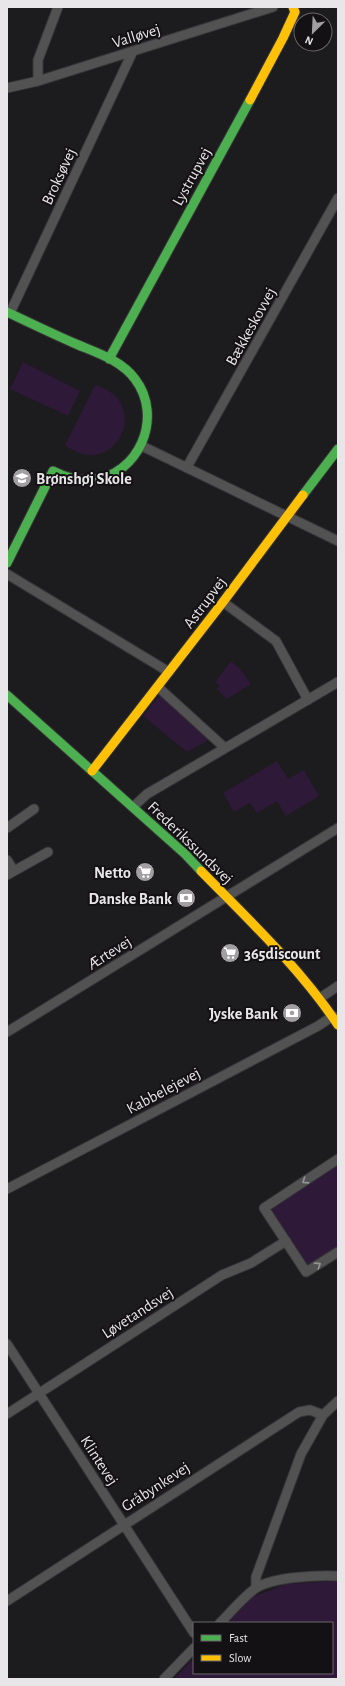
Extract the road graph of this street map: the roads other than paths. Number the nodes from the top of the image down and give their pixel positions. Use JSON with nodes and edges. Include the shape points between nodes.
{"nodes":[{"id":1,"x":58,"y":7,"type":"edge"},
{"id":2,"x":273,"y":7,"type":"edge"},
{"id":3,"x":293,"y":7,"type":"edge"},
{"id":4,"x":133,"y":51,"type":"junction"},
{"id":5,"x":38,"y":81,"type":"junction"},
{"id":6,"x":7,"y":88,"type":"edge"},
{"id":7,"x":338,"y":198,"type":"edge"},
{"id":8,"x":8,"y":313,"type":"edge"},
{"id":9,"x":109,"y":359,"type":"junction"},
{"id":10,"x":142,"y":446,"type":"junction"},
{"id":11,"x":338,"y":449,"type":"edge"},
{"id":12,"x":187,"y":467,"type":"junction"},
{"id":13,"x":288,"y":516,"type":"junction"},
{"id":14,"x":338,"y":541,"type":"edge"},
{"id":15,"x":7,"y":563,"type":"edge"},
{"id":16,"x":7,"y":574,"type":"edge"},
{"id":17,"x":223,"y":602,"type":"junction"},
{"id":18,"x":170,"y":672,"type":"junction"},
{"id":19,"x":338,"y":682,"type":"edge"},
{"id":20,"x":158,"y":687,"type":"junction"},
{"id":21,"x":7,"y":695,"type":"edge"},
{"id":22,"x":308,"y":700,"type":"junction"},
{"id":23,"x":225,"y":748,"type":"junction"},
{"id":24,"x":92,"y":771,"type":"junction"},
{"id":25,"x":133,"y":808,"type":"junction"},
{"id":26,"x":34,"y":809,"type":"dead end"},
{"id":27,"x":7,"y":828,"type":"edge"},
{"id":28,"x":338,"y":828,"type":"edge"},
{"id":29,"x":48,"y":852,"type":"dead end"},
{"id":30,"x":7,"y":860,"type":"edge"},
{"id":31,"x":10,"y":873,"type":"edge"},
{"id":32,"x":227,"y":897,"type":"junction"},
{"id":33,"x":338,"y":986,"type":"edge"},
{"id":34,"x":320,"y":998,"type":"junction"},
{"id":35,"x":333,"y":1016,"type":"junction"},
{"id":36,"x":338,"y":1025,"type":"edge"},
{"id":37,"x":7,"y":1032,"type":"edge"},
{"id":38,"x":338,"y":1159,"type":"edge"},
{"id":39,"x":7,"y":1189,"type":"edge"},
{"id":40,"x":286,"y":1241,"type":"junction"},
{"id":41,"x":338,"y":1252,"type":"edge"},
{"id":42,"x":7,"y":1344,"type":"edge"},
{"id":43,"x":39,"y":1393,"type":"junction"},
{"id":44,"x":338,"y":1400,"type":"edge"},
{"id":45,"x":7,"y":1414,"type":"edge"},
{"id":46,"x":323,"y":1415,"type":"junction"},
{"id":47,"x":124,"y":1524,"type":"junction"},
{"id":48,"x":338,"y":1576,"type":"edge"},
{"id":49,"x":256,"y":1588,"type":"junction"},
{"id":50,"x":7,"y":1601,"type":"edge"},
{"id":51,"x":221,"y":1622,"type":"edge"},
{"id":52,"x":193,"y":1631,"type":"edge"},
{"id":53,"x":193,"y":1649,"type":"edge"},
{"id":54,"x":164,"y":1679,"type":"edge"}],
"edges":[{"from":1,"to":5,"type":"street","via":[[38,60]]},
{"from":2,"to":4,"type":"street","name":"Valløvej"},
{"from":3,"to":9,"type":"street","name":"Lystrupvej","via":[[295,12],[283,38]]},
{"from":4,"to":5,"type":"street","name":"Valløvej"},
{"from":4,"to":8,"type":"street","name":"Broksøvej"},
{"from":5,"to":6,"type":"street","name":"Valløvej"},
{"from":7,"to":12,"type":"street","name":"Bækkeskovvej"},
{"from":8,"to":9,"type":"street"},
{"from":9,"to":10,"type":"street","via":[[128,371],[142,390],[148,412]]},
{"from":10,"to":12,"type":"street"},
{"from":10,"to":15,"type":"street","via":[[128,464],[108,476],[97,479],[74,479],[53,471]]},
{"from":11,"to":13,"type":"street","name":"Astrupvej"},
{"from":12,"to":13,"type":"street"},
{"from":13,"to":14,"type":"street"},
{"from":13,"to":17,"type":"street","name":"Astrupvej"},
{"from":16,"to":18,"type":"street"},
{"from":17,"to":18,"type":"street","name":"Astrupvej"},
{"from":17,"to":22,"type":"street","via":[[276,641]]},
{"from":18,"to":20,"type":"street","name":"Astrupvej"},
{"from":19,"to":22,"type":"street"},
{"from":20,"to":23,"type":"street"},
{"from":20,"to":24,"type":"street","name":"Astrupvej"},
{"from":21,"to":24,"type":"street","name":"Frederikssundsvej"},
{"from":22,"to":23,"type":"street"},
{"from":23,"to":25,"type":"street","via":[[147,794]]},
{"from":24,"to":25,"type":"street","name":"Frederikssundsvej"},
{"from":25,"to":32,"type":"street","name":"Frederikssundsvej","via":[[185,854]]},
{"from":26,"to":27,"type":"street"},
{"from":28,"to":32,"type":"street","name":"Ærtevej"},
{"from":29,"to":31,"type":"street"},
{"from":30,"to":31,"type":"street"},
{"from":32,"to":34,"type":"street","name":"Frederikssundsvej"},
{"from":32,"to":37,"type":"street","name":"Ærtevej"},
{"from":33,"to":34,"type":"street"},
{"from":34,"to":35,"type":"street","name":"Frederikssundsvej"},
{"from":35,"to":36,"type":"street","name":"Frederikssundsvej"},
{"from":35,"to":39,"type":"street","name":"Kabbelejevej"},
{"from":38,"to":40,"type":"street","one_way":true,"via":[[264,1208]]},
{"from":40,"to":41,"type":"street","one_way":true,"via":[[306,1272]]},
{"from":40,"to":43,"type":"street","name":"Løvetandsvej","via":[[251,1263],[222,1275]]},
{"from":42,"to":43,"type":"street","name":"Klintevej"},
{"from":43,"to":45,"type":"street","name":"Løvetandsvej"},
{"from":43,"to":47,"type":"street","name":"Klintevej"},
{"from":44,"to":46,"type":"street"},
{"from":46,"to":47,"type":"street","name":"Gråbynkevej","via":[[310,1410],[299,1412]]},
{"from":46,"to":49,"type":"street","via":[[301,1454],[256,1577]]},
{"from":47,"to":50,"type":"street","name":"Gråbynkevej"},
{"from":47,"to":52,"type":"street","name":"Klintevej"},
{"from":48,"to":49,"type":"street","via":[[282,1580]]},
{"from":49,"to":51,"type":"street"},
{"from":53,"to":54,"type":"street"}]}
